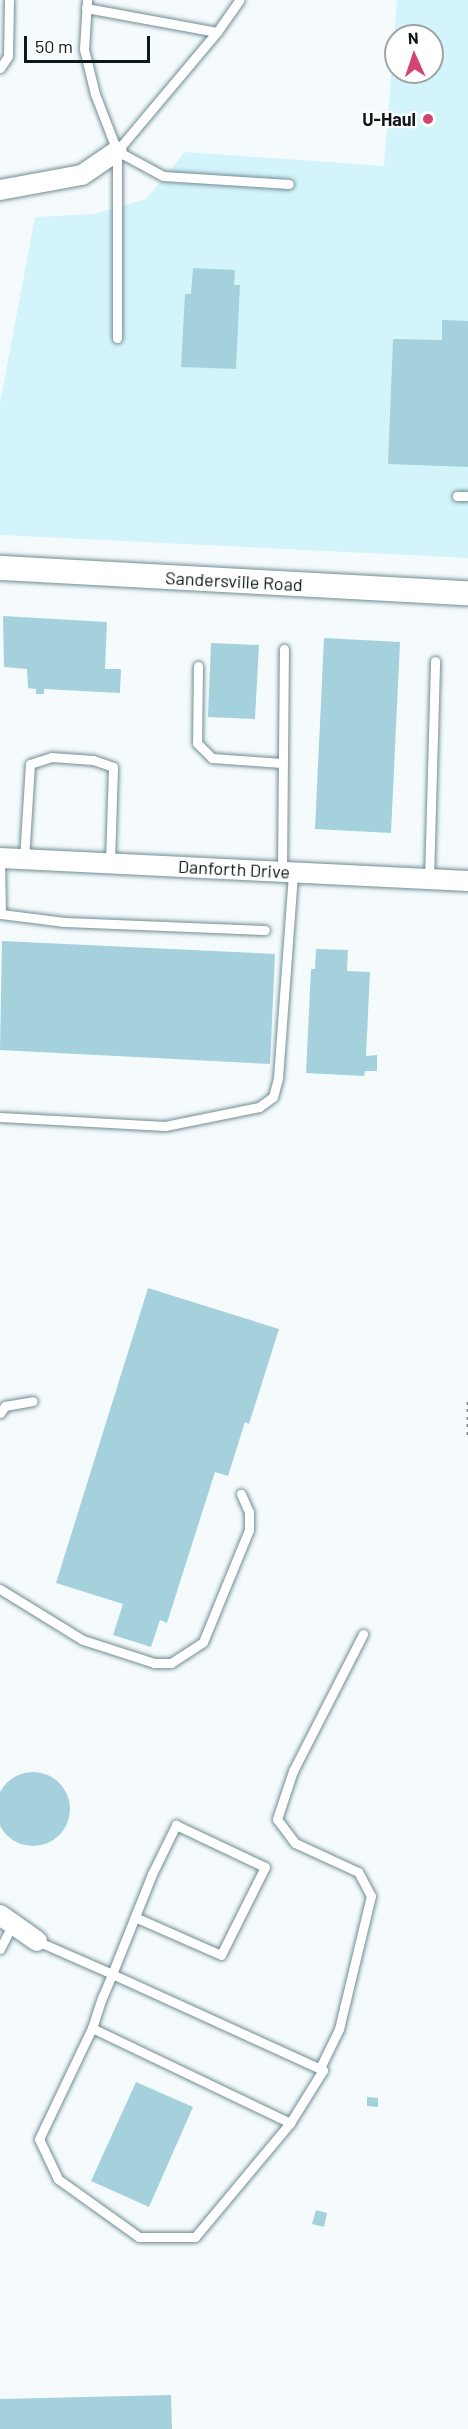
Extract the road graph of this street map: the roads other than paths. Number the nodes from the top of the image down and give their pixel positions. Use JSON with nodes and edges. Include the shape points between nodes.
{"nodes":[{"id":1,"x":9,"y":0,"type":"edge"},
{"id":2,"x":239,"y":0,"type":"edge"},
{"id":3,"x":86,"y":4,"type":"edge"},
{"id":4,"x":217,"y":32,"type":"junction"},
{"id":5,"x":0,"y":68,"type":"edge"},
{"id":6,"x":117,"y":151,"type":"junction"},
{"id":7,"x":289,"y":184,"type":"dead end"},
{"id":8,"x":0,"y":190,"type":"edge"},
{"id":9,"x":117,"y":338,"type":"dead end"},
{"id":10,"x":458,"y":496,"type":"dead end"},
{"id":11,"x":468,"y":496,"type":"edge"},
{"id":12,"x":0,"y":568,"type":"edge"},
{"id":13,"x":468,"y":593,"type":"edge"},
{"id":14,"x":284,"y":650,"type":"dead end"},
{"id":15,"x":435,"y":661,"type":"dead end"},
{"id":16,"x":198,"y":666,"type":"dead end"},
{"id":17,"x":282,"y":763,"type":"junction"},
{"id":18,"x":0,"y":858,"type":"edge"},
{"id":19,"x":24,"y":859,"type":"junction"},
{"id":20,"x":110,"y":863,"type":"junction"},
{"id":21,"x":287,"y":872,"type":"junction"},
{"id":22,"x":429,"y":879,"type":"junction"},
{"id":23,"x":468,"y":881,"type":"edge"},
{"id":24,"x":265,"y":930,"type":"dead end"},
{"id":25,"x":0,"y":1117,"type":"edge"},
{"id":26,"x":33,"y":1401,"type":"dead end"},
{"id":27,"x":0,"y":1413,"type":"edge"},
{"id":28,"x":241,"y":1494,"type":"dead end"},
{"id":29,"x":0,"y":1589,"type":"edge"},
{"id":30,"x":363,"y":1634,"type":"dead end"},
{"id":31,"x":135,"y":1917,"type":"junction"},
{"id":32,"x":6,"y":1919,"type":"edge"},
{"id":33,"x":37,"y":1941,"type":"joint"},
{"id":34,"x":0,"y":1949,"type":"edge"},
{"id":35,"x":112,"y":1974,"type":"junction"},
{"id":36,"x":92,"y":2028,"type":"junction"},
{"id":37,"x":320,"y":2068,"type":"junction"},
{"id":38,"x":290,"y":2123,"type":"junction"}],
"edges":[{"from":1,"to":5,"type":"lane","via":[[8,56]]},
{"from":2,"to":4,"type":"lane"},
{"from":3,"to":4,"type":"lane"},
{"from":3,"to":6,"type":"lane","via":[[84,49],[95,94]]},
{"from":4,"to":6,"type":"lane"},
{"from":6,"to":7,"type":"lane","via":[[163,176]]},
{"from":6,"to":8,"type":"street","via":[[82,175]]},
{"from":6,"to":9,"type":"lane"},
{"from":10,"to":11,"type":"lane"},
{"from":12,"to":13,"type":"street","name":"Sandersville Road"},
{"from":14,"to":17,"type":"lane"},
{"from":15,"to":22,"type":"lane"},
{"from":16,"to":17,"type":"lane","via":[[197,743],[212,758]]},
{"from":17,"to":21,"type":"lane"},
{"from":18,"to":19,"type":"street","name":"Danforth Drive"},
{"from":18,"to":24,"type":"lane","via":[[1,914],[64,922]]},
{"from":19,"to":20,"type":"street","name":"Danforth Drive"},
{"from":19,"to":20,"type":"lane","via":[[30,764],[51,757],[93,760],[113,767]]},
{"from":20,"to":21,"type":"street","name":"Danforth Drive"},
{"from":21,"to":22,"type":"street","name":"Danforth Drive"},
{"from":21,"to":25,"type":"lane","via":[[278,1078],[273,1098],[259,1107],[165,1126]]},
{"from":22,"to":23,"type":"street","name":"Danforth Drive"},
{"from":26,"to":27,"type":"lane","via":[[5,1406]]},
{"from":28,"to":29,"type":"lane","via":[[249,1512],[249,1530],[203,1642],[171,1663],[154,1663],[83,1640]]},
{"from":30,"to":37,"type":"lane","via":[[293,1771],[277,1819],[295,1843],[358,1872],[371,1896],[339,2029]]},
{"from":31,"to":31,"type":"lane","via":[[176,1825],[265,1867],[221,1955]]},
{"from":31,"to":35,"type":"lane"},
{"from":32,"to":33,"type":"street"},
{"from":32,"to":34,"type":"lane"},
{"from":33,"to":35,"type":"lane"},
{"from":35,"to":36,"type":"lane"},
{"from":35,"to":37,"type":"lane"},
{"from":36,"to":38,"type":"lane"},
{"from":36,"to":38,"type":"lane","via":[[39,2139],[58,2179],[139,2236],[195,2237]]},
{"from":37,"to":38,"type":"lane","via":[[323,2070]]}]}
